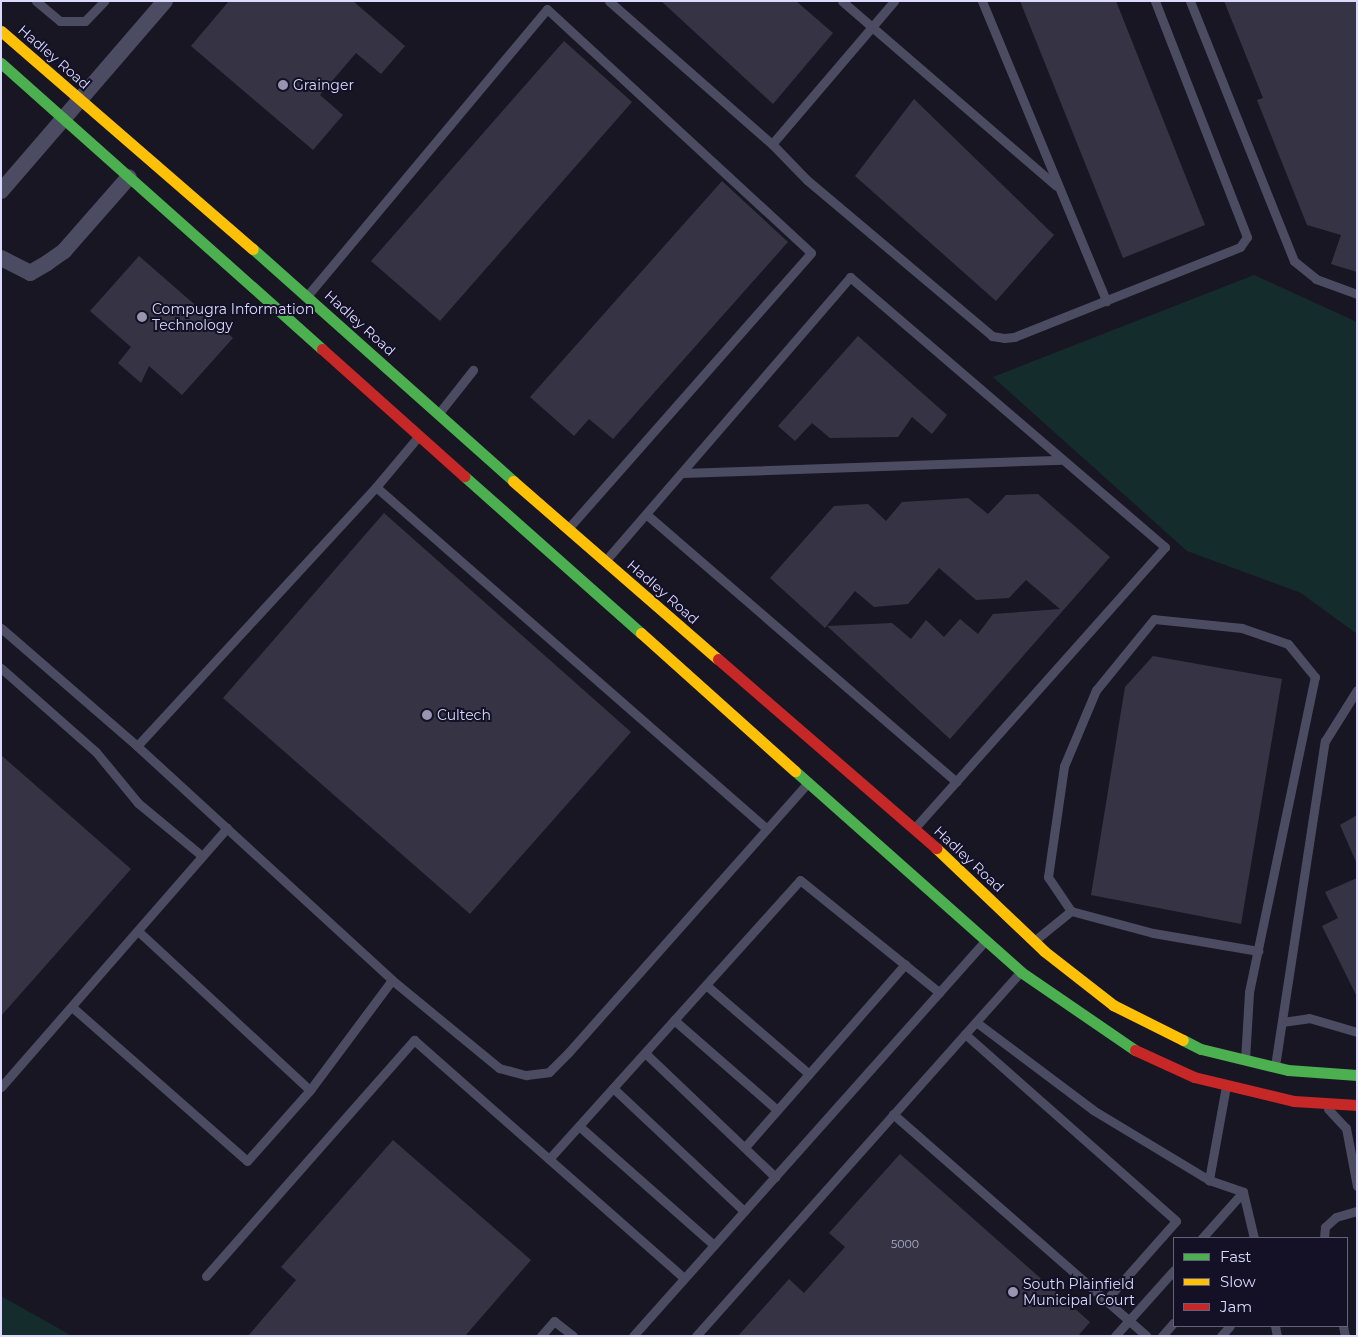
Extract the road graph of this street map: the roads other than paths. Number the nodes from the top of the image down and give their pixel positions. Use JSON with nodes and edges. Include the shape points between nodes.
{"nodes":[{"id":1,"x":36,"y":1,"type":"edge"},
{"id":2,"x":104,"y":1,"type":"edge"},
{"id":3,"x":165,"y":1,"type":"edge"},
{"id":4,"x":609,"y":1,"type":"edge"},
{"id":5,"x":842,"y":1,"type":"edge"},
{"id":6,"x":894,"y":1,"type":"edge"},
{"id":7,"x":982,"y":1,"type":"edge"},
{"id":8,"x":1155,"y":1,"type":"edge"},
{"id":9,"x":1190,"y":1,"type":"edge"},
{"id":10,"x":872,"y":26,"type":"junction"},
{"id":11,"x":1,"y":30,"type":"edge"},
{"id":12,"x":1,"y":63,"type":"edge"},
{"id":13,"x":80,"y":100,"type":"junction"},
{"id":14,"x":64,"y":119,"type":"junction"},
{"id":15,"x":772,"y":144,"type":"junction"},
{"id":16,"x":129,"y":177,"type":"junction"},
{"id":17,"x":1058,"y":188,"type":"junction"},
{"id":18,"x":1,"y":191,"type":"edge"},
{"id":19,"x":1,"y":258,"type":"edge"},
{"id":20,"x":1357,"y":294,"type":"edge"},
{"id":21,"x":307,"y":296,"type":"junction"},
{"id":22,"x":1106,"y":301,"type":"junction"},
{"id":23,"x":473,"y":370,"type":"dead end"},
{"id":24,"x":438,"y":414,"type":"junction"},
{"id":25,"x":418,"y":437,"type":"junction"},
{"id":26,"x":1063,"y":460,"type":"junction"},
{"id":27,"x":682,"y":472,"type":"junction"},
{"id":28,"x":376,"y":487,"type":"junction"},
{"id":29,"x":646,"y":514,"type":"junction"},
{"id":30,"x":568,"y":530,"type":"junction"},
{"id":31,"x":605,"y":562,"type":"junction"},
{"id":32,"x":1,"y":628,"type":"edge"},
{"id":33,"x":1,"y":668,"type":"edge"},
{"id":34,"x":1357,"y":690,"type":"edge"},
{"id":35,"x":136,"y":746,"type":"junction"},
{"id":36,"x":956,"y":782,"type":"junction"},
{"id":37,"x":808,"y":783,"type":"junction"},
{"id":38,"x":226,"y":828,"type":"junction"},
{"id":39,"x":914,"y":828,"type":"junction"},
{"id":40,"x":767,"y":829,"type":"junction"},
{"id":41,"x":202,"y":856,"type":"junction"},
{"id":42,"x":1071,"y":911,"type":"junction"},
{"id":43,"x":138,"y":931,"type":"junction"},
{"id":44,"x":986,"y":941,"type":"junction"},
{"id":45,"x":1034,"y":942,"type":"junction"},
{"id":46,"x":1044,"y":951,"type":"junction"},
{"id":47,"x":1258,"y":951,"type":"junction"},
{"id":48,"x":905,"y":964,"type":"junction"},
{"id":49,"x":1021,"y":972,"type":"junction"},
{"id":50,"x":392,"y":980,"type":"junction"},
{"id":51,"x":706,"y":984,"type":"junction"},
{"id":52,"x":940,"y":992,"type":"junction"},
{"id":53,"x":72,"y":1007,"type":"junction"},
{"id":54,"x":674,"y":1020,"type":"junction"},
{"id":55,"x":976,"y":1022,"type":"junction"},
{"id":56,"x":1282,"y":1022,"type":"junction"},
{"id":57,"x":1357,"y":1032,"type":"edge"},
{"id":58,"x":965,"y":1034,"type":"junction"},
{"id":59,"x":645,"y":1052,"type":"junction"},
{"id":60,"x":1245,"y":1060,"type":"junction"},
{"id":61,"x":1275,"y":1066,"type":"junction"},
{"id":62,"x":809,"y":1074,"type":"junction"},
{"id":63,"x":1357,"y":1075,"type":"edge"},
{"id":64,"x":1226,"y":1086,"type":"junction"},
{"id":65,"x":1,"y":1087,"type":"edge"},
{"id":66,"x":613,"y":1088,"type":"junction"},
{"id":67,"x":310,"y":1090,"type":"junction"},
{"id":68,"x":1312,"y":1102,"type":"junction"},
{"id":69,"x":1357,"y":1104,"type":"edge"},
{"id":70,"x":777,"y":1110,"type":"junction"},
{"id":71,"x":893,"y":1114,"type":"junction"},
{"id":72,"x":579,"y":1126,"type":"junction"},
{"id":73,"x":745,"y":1147,"type":"junction"},
{"id":74,"x":549,"y":1159,"type":"junction"},
{"id":75,"x":775,"y":1176,"type":"junction"},
{"id":76,"x":1209,"y":1180,"type":"junction"},
{"id":77,"x":1357,"y":1186,"type":"edge"},
{"id":78,"x":1243,"y":1192,"type":"junction"},
{"id":79,"x":744,"y":1211,"type":"junction"},
{"id":80,"x":1357,"y":1211,"type":"edge"},
{"id":81,"x":1203,"y":1237,"type":"edge"},
{"id":82,"x":1252,"y":1237,"type":"edge"},
{"id":83,"x":1324,"y":1237,"type":"edge"},
{"id":84,"x":714,"y":1245,"type":"junction"},
{"id":85,"x":1173,"y":1271,"type":"edge"},
{"id":86,"x":206,"y":1276,"type":"dead end"},
{"id":87,"x":684,"y":1278,"type":"junction"},
{"id":88,"x":1106,"y":1300,"type":"junction"},
{"id":89,"x":1130,"y":1320,"type":"junction"},
{"id":90,"x":1173,"y":1323,"type":"edge"},
{"id":91,"x":542,"y":1336,"type":"edge"},
{"id":92,"x":573,"y":1336,"type":"edge"},
{"id":93,"x":632,"y":1336,"type":"edge"},
{"id":94,"x":696,"y":1336,"type":"edge"},
{"id":95,"x":1115,"y":1336,"type":"edge"},
{"id":96,"x":1147,"y":1336,"type":"edge"},
{"id":97,"x":1162,"y":1336,"type":"edge"}],
"edges":[{"from":1,"to":2,"type":"lane","via":[[60,21],[85,21]]},
{"from":3,"to":13,"type":"street"},
{"from":4,"to":15,"type":"lane"},
{"from":5,"to":10,"type":"lane"},
{"from":6,"to":10,"type":"lane"},
{"from":7,"to":17,"type":"lane"},
{"from":8,"to":22,"type":"lane","via":[[1247,237],[1240,246]]},
{"from":9,"to":20,"type":"lane","via":[[1294,261],[1316,279]]},
{"from":10,"to":15,"type":"lane"},
{"from":10,"to":17,"type":"lane"},
{"from":11,"to":13,"type":"main road","name":"Hadley Road"},
{"from":12,"to":14,"type":"main road"},
{"from":13,"to":14,"type":"street"},
{"from":13,"to":21,"type":"main road","name":"Hadley Road"},
{"from":14,"to":16,"type":"main road"},
{"from":14,"to":18,"type":"street"},
{"from":15,"to":22,"type":"lane","via":[[807,180],[992,336],[1014,337]]},
{"from":16,"to":19,"type":"street","via":[[64,251],[47,263],[30,273]]},
{"from":16,"to":25,"type":"main road"},
{"from":17,"to":22,"type":"lane"},
{"from":21,"to":24,"type":"main road","name":"Hadley Road"},
{"from":21,"to":30,"type":"lane","via":[[547,9],[811,252]]},
{"from":23,"to":24,"type":"lane"},
{"from":24,"to":30,"type":"main road","name":"Hadley Road"},
{"from":25,"to":28,"type":"lane"},
{"from":25,"to":37,"type":"main road"},
{"from":26,"to":27,"type":"lane"},
{"from":26,"to":27,"type":"lane","via":[[850,277]]},
{"from":26,"to":36,"type":"lane","via":[[1165,547]]},
{"from":27,"to":29,"type":"lane"},
{"from":28,"to":35,"type":"lane"},
{"from":28,"to":40,"type":"lane"},
{"from":29,"to":31,"type":"lane"},
{"from":29,"to":36,"type":"lane"},
{"from":30,"to":31,"type":"main road","name":"Hadley Road"},
{"from":31,"to":39,"type":"main road","name":"Hadley Road"},
{"from":32,"to":35,"type":"lane"},
{"from":33,"to":41,"type":"lane","via":[[96,752],[138,803]]},
{"from":34,"to":56,"type":"lane","via":[[1324,741]]},
{"from":35,"to":38,"type":"lane"},
{"from":36,"to":39,"type":"lane"},
{"from":37,"to":40,"type":"lane"},
{"from":37,"to":44,"type":"main road"},
{"from":38,"to":41,"type":"lane"},
{"from":38,"to":50,"type":"lane"},
{"from":39,"to":45,"type":"main road","name":"Hadley Road"},
{"from":40,"to":50,"type":"lane","via":[[549,1072],[526,1075],[499,1068]]},
{"from":41,"to":43,"type":"lane"},
{"from":42,"to":45,"type":"lane"},
{"from":42,"to":47,"type":"lane","via":[[1153,933]]},
{"from":42,"to":47,"type":"lane","via":[[1048,877],[1064,766],[1096,690],[1154,620],[1242,628],[1288,644],[1315,677]]},
{"from":43,"to":53,"type":"lane"},
{"from":43,"to":67,"type":"lane"},
{"from":44,"to":49,"type":"main road"},
{"from":44,"to":52,"type":"lane"},
{"from":45,"to":46,"type":"main road","name":"Hadley Road"},
{"from":46,"to":49,"type":"main road"},
{"from":46,"to":60,"type":"main road","name":"Hadley Road","via":[[1114,1005],[1154,1028],[1201,1049]]},
{"from":47,"to":60,"type":"lane","via":[[1249,992]]},
{"from":48,"to":51,"type":"lane","via":[[800,880]]},
{"from":48,"to":52,"type":"lane"},
{"from":48,"to":62,"type":"lane"},
{"from":49,"to":55,"type":"lane"},
{"from":49,"to":64,"type":"main road","via":[[1123,1045],[1194,1077]]},
{"from":50,"to":67,"type":"lane"},
{"from":51,"to":54,"type":"lane"},
{"from":51,"to":62,"type":"lane"},
{"from":52,"to":75,"type":"lane"},
{"from":53,"to":65,"type":"lane"},
{"from":53,"to":67,"type":"lane","via":[[247,1161]]},
{"from":54,"to":59,"type":"lane"},
{"from":54,"to":70,"type":"lane"},
{"from":55,"to":58,"type":"lane"},
{"from":55,"to":76,"type":"lane","via":[[1093,1110]]},
{"from":56,"to":57,"type":"lane","via":[[1309,1018]]},
{"from":56,"to":61,"type":"lane"},
{"from":58,"to":71,"type":"lane"},
{"from":58,"to":88,"type":"lane","via":[[1176,1221]]},
{"from":59,"to":66,"type":"lane"},
{"from":59,"to":73,"type":"lane"},
{"from":60,"to":61,"type":"main road","name":"Hadley Road"},
{"from":61,"to":63,"type":"main road","name":"Hadley Road"},
{"from":62,"to":70,"type":"lane"},
{"from":64,"to":68,"type":"main road"},
{"from":64,"to":76,"type":"lane"},
{"from":66,"to":72,"type":"lane"},
{"from":66,"to":79,"type":"lane"},
{"from":68,"to":69,"type":"main road"},
{"from":68,"to":77,"type":"lane","via":[[1331,1110],[1346,1128]]},
{"from":70,"to":73,"type":"lane"},
{"from":71,"to":88,"type":"lane"},
{"from":71,"to":94,"type":"lane"},
{"from":72,"to":74,"type":"lane"},
{"from":72,"to":84,"type":"lane"},
{"from":73,"to":75,"type":"lane"},
{"from":74,"to":86,"type":"lane","via":[[414,1040]]},
{"from":74,"to":87,"type":"lane"},
{"from":75,"to":79,"type":"lane"},
{"from":76,"to":78,"type":"lane"},
{"from":78,"to":81,"type":"lane"},
{"from":78,"to":82,"type":"lane"},
{"from":79,"to":84,"type":"lane"},
{"from":80,"to":83,"type":"lane","via":[[1336,1217],[1325,1227]]},
{"from":84,"to":87,"type":"lane"},
{"from":85,"to":89,"type":"lane"},
{"from":87,"to":93,"type":"lane"},
{"from":88,"to":89,"type":"lane"},
{"from":89,"to":95,"type":"lane"},
{"from":89,"to":96,"type":"lane"},
{"from":90,"to":97,"type":"lane"},
{"from":91,"to":92,"type":"lane","via":[[554,1321]]}]}
